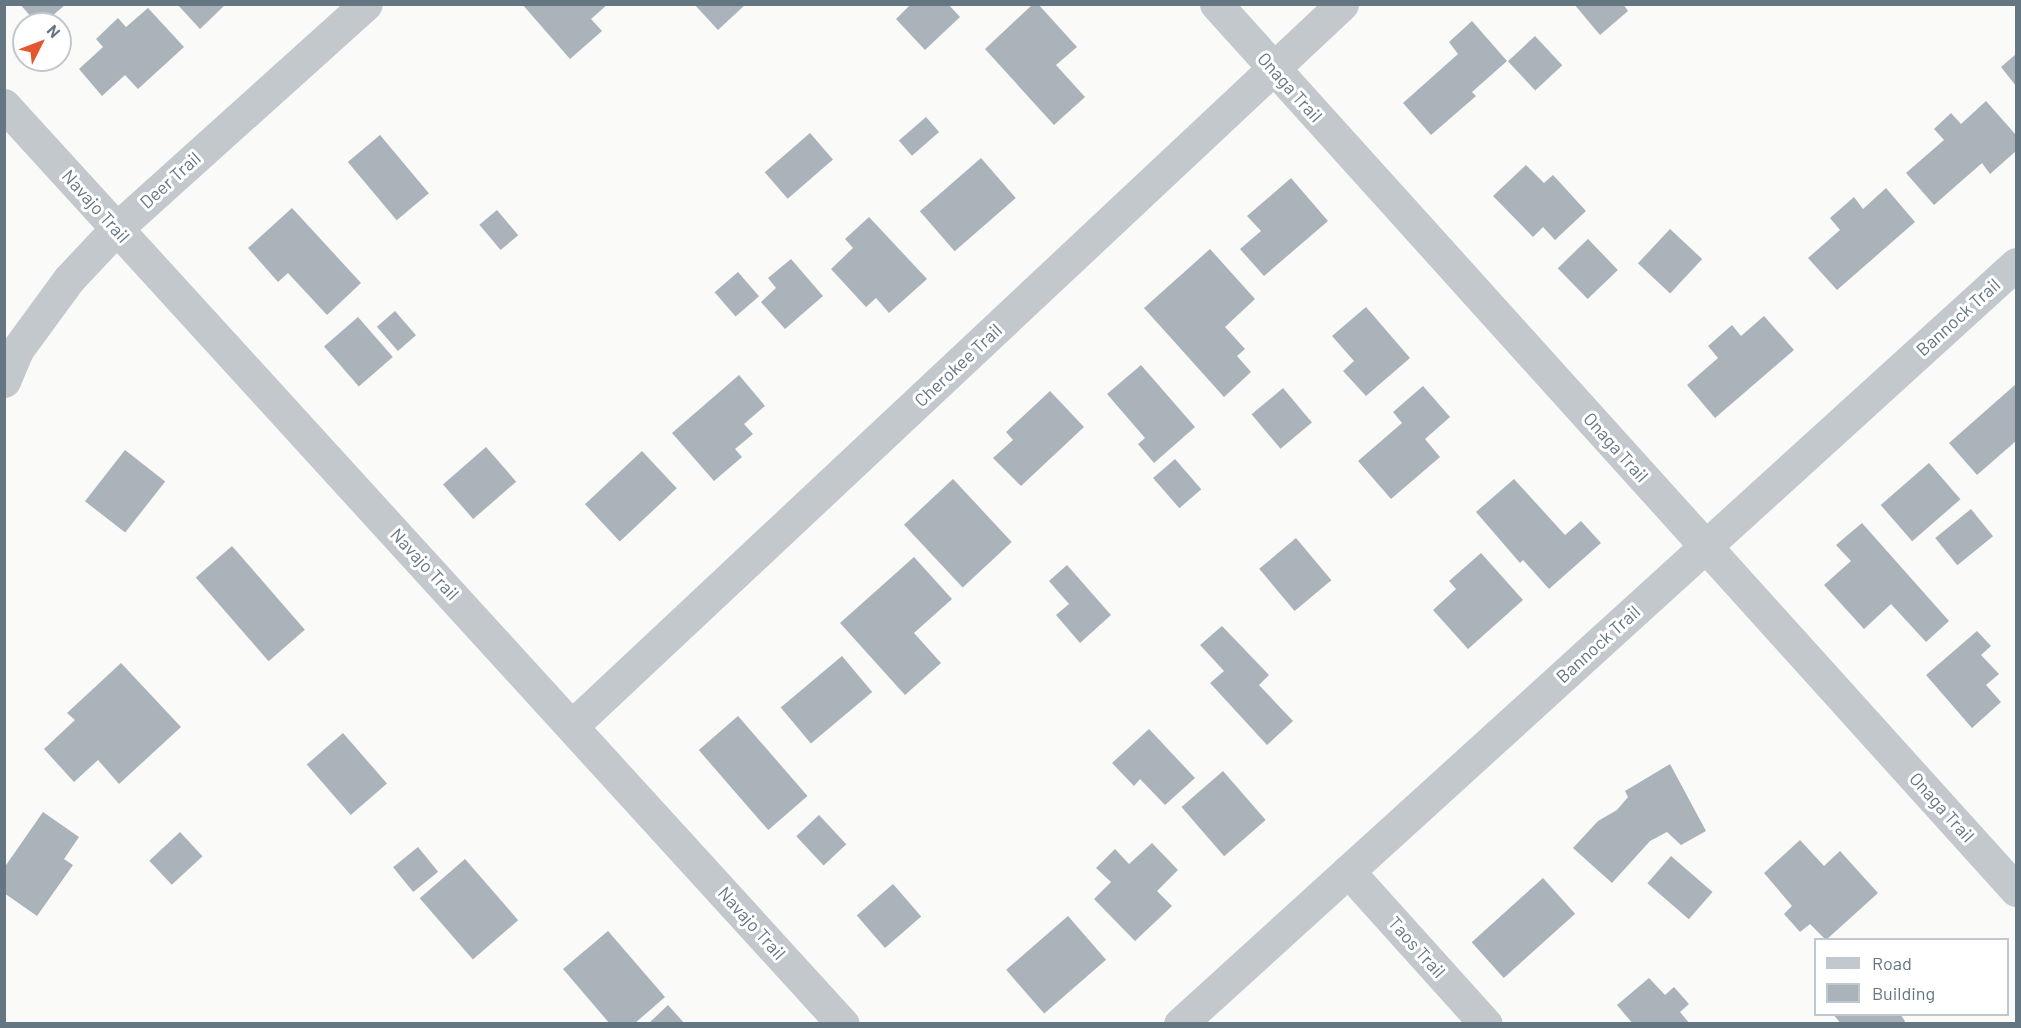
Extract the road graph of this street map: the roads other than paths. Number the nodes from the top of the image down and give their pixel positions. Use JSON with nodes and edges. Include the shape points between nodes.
{"nodes":[{"id":1,"x":366,"y":4,"type":"edge"},
{"id":2,"x":1216,"y":4,"type":"edge"},
{"id":3,"x":1342,"y":4,"type":"edge"},
{"id":4,"x":1273,"y":67,"type":"junction"},
{"id":5,"x":4,"y":105,"type":"edge"},
{"id":6,"x":116,"y":229,"type":"junction"},
{"id":7,"x":2016,"y":264,"type":"edge"},
{"id":8,"x":4,"y":381,"type":"edge"},
{"id":9,"x":1706,"y":546,"type":"junction"},
{"id":10,"x":573,"y":725,"type":"junction"},
{"id":11,"x":1347,"y":871,"type":"junction"},
{"id":12,"x":2016,"y":890,"type":"edge"},
{"id":13,"x":843,"y":1023,"type":"edge"},
{"id":14,"x":1179,"y":1023,"type":"edge"},
{"id":15,"x":1486,"y":1023,"type":"edge"}],
"edges":[{"from":1,"to":6,"type":"street","name":"Deer Trail"},
{"from":2,"to":4,"type":"street","name":"Onaga Trail"},
{"from":3,"to":4,"type":"street","name":"Cherokee Trail"},
{"from":4,"to":9,"type":"street","name":"Onaga Trail"},
{"from":4,"to":10,"type":"street","name":"Cherokee Trail"},
{"from":5,"to":6,"type":"street","name":"Navajo Trail"},
{"from":6,"to":8,"type":"street","name":"Deer Trail","via":[[69,279],[18,350]]},
{"from":6,"to":10,"type":"street","name":"Navajo Trail"},
{"from":7,"to":9,"type":"street","name":"Bannock Trail"},
{"from":9,"to":11,"type":"street","name":"Bannock Trail"},
{"from":9,"to":12,"type":"street","name":"Onaga Trail"},
{"from":10,"to":13,"type":"street","name":"Navajo Trail"},
{"from":11,"to":14,"type":"street","name":"Bannock Trail"},
{"from":11,"to":15,"type":"street","name":"Taos Trail"}]}
